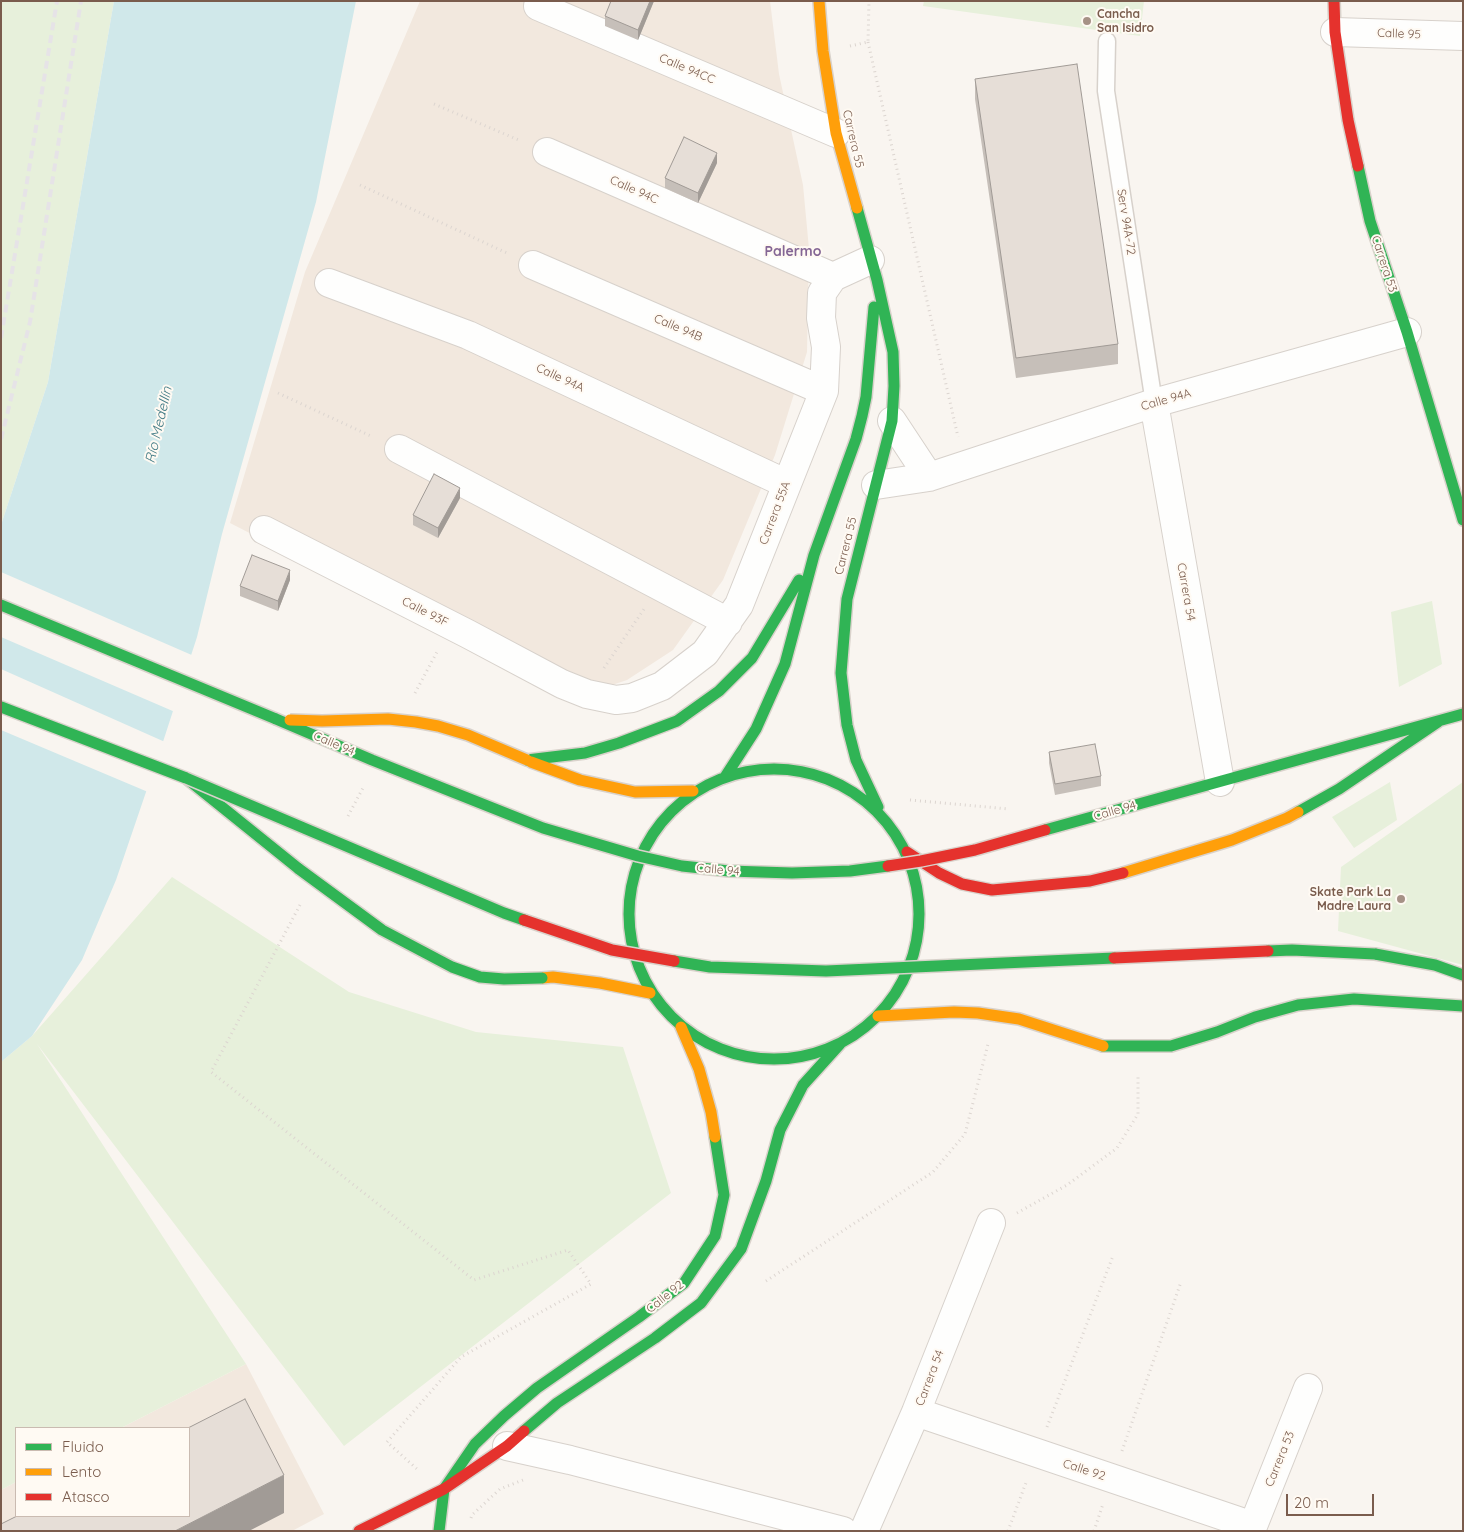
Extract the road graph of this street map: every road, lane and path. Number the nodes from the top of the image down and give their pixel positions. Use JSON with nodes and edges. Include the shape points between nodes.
{"nodes":[{"id":1,"x":820,"y":1,"type":"edge"},
{"id":2,"x":870,"y":1,"type":"edge"},
{"id":3,"x":1334,"y":1,"type":"edge"},
{"id":4,"x":538,"y":6,"type":"dead end"},
{"id":5,"x":1334,"y":32,"type":"junction"},
{"id":6,"x":1463,"y":36,"type":"edge"},
{"id":7,"x":1107,"y":41,"type":"dead end"},
{"id":8,"x":868,"y":42,"type":"junction"},
{"id":9,"x":823,"y":51,"type":"junction"},
{"id":10,"x":434,"y":104,"type":"dead end"},
{"id":11,"x":836,"y":133,"type":"junction"},
{"id":12,"x":547,"y":152,"type":"joint"},
{"id":13,"x":360,"y":185,"type":"dead end"},
{"id":14,"x":533,"y":265,"type":"joint"},
{"id":15,"x":874,"y":270,"type":"junction"},
{"id":16,"x":833,"y":277,"type":"junction"},
{"id":17,"x":329,"y":283,"type":"dead end"},
{"id":18,"x":1406,"y":332,"type":"junction"},
{"id":19,"x":824,"y":391,"type":"junction"},
{"id":20,"x":278,"y":394,"type":"dead end"},
{"id":21,"x":1154,"y":403,"type":"junction"},
{"id":22,"x":892,"y":421,"type":"junction"},
{"id":23,"x":959,"y":441,"type":"dead end"},
{"id":24,"x":399,"y":449,"type":"joint"},
{"id":25,"x":929,"y":477,"type":"junction"},
{"id":26,"x":787,"y":484,"type":"junction"},
{"id":27,"x":876,"y":485,"type":"junction"},
{"id":28,"x":1463,"y":520,"type":"edge"},
{"id":29,"x":264,"y":530,"type":"dead end"},
{"id":30,"x":814,"y":555,"type":"junction"},
{"id":31,"x":1,"y":605,"type":"edge"},
{"id":32,"x":728,"y":622,"type":"junction"},
{"id":33,"x":442,"y":642,"type":"dead end"},
{"id":34,"x":587,"y":694,"type":"joint"},
{"id":35,"x":413,"y":695,"type":"dead end"},
{"id":36,"x":1,"y":707,"type":"edge"},
{"id":37,"x":1463,"y":714,"type":"edge"},
{"id":38,"x":276,"y":719,"type":"junction"},
{"id":39,"x":1438,"y":722,"type":"junction"},
{"id":40,"x":527,"y":760,"type":"junction"},
{"id":41,"x":725,"y":777,"type":"junction"},
{"id":42,"x":186,"y":778,"type":"junction"},
{"id":43,"x":1220,"y":782,"type":"junction"},
{"id":44,"x":366,"y":783,"type":"dead end"},
{"id":45,"x":693,"y":791,"type":"junction"},
{"id":46,"x":910,"y":800,"type":"dead end"},
{"id":47,"x":1015,"y":809,"type":"dead end"},
{"id":48,"x":882,"y":815,"type":"junction"},
{"id":49,"x":347,"y":818,"type":"dead end"},
{"id":50,"x":907,"y":852,"type":"junction"},
{"id":51,"x":305,"y":896,"type":"dead end"},
{"id":52,"x":1463,"y":975,"type":"edge"},
{"id":53,"x":650,"y":993,"type":"junction"},
{"id":54,"x":1463,"y":1006,"type":"edge"},
{"id":55,"x":878,"y":1016,"type":"junction"},
{"id":56,"x":681,"y":1027,"type":"junction"},
{"id":57,"x":989,"y":1041,"type":"dead end"},
{"id":58,"x":841,"y":1043,"type":"junction"},
{"id":59,"x":1138,"y":1068,"type":"dead end"},
{"id":60,"x":990,"y":1223,"type":"joint"},
{"id":61,"x":1113,"y":1256,"type":"dead end"},
{"id":62,"x":766,"y":1281,"type":"dead end"},
{"id":63,"x":1181,"y":1282,"type":"dead end"},
{"id":64,"x":1308,"y":1388,"type":"dead end"},
{"id":65,"x":916,"y":1412,"type":"junction"},
{"id":66,"x":507,"y":1446,"type":"junction"},
{"id":67,"x":1037,"y":1454,"type":"junction"},
{"id":68,"x":417,"y":1469,"type":"dead end"},
{"id":69,"x":529,"y":1478,"type":"dead end"},
{"id":70,"x":1112,"y":1479,"type":"junction"},
{"id":71,"x":444,"y":1490,"type":"junction"},
{"id":72,"x":470,"y":1523,"type":"dead end"},
{"id":73,"x":1252,"y":1529,"type":"edge"},
{"id":74,"x":359,"y":1531,"type":"edge"},
{"id":75,"x":439,"y":1531,"type":"edge"},
{"id":76,"x":843,"y":1531,"type":"edge"},
{"id":77,"x":864,"y":1531,"type":"edge"},
{"id":78,"x":1008,"y":1531,"type":"edge"},
{"id":79,"x":1094,"y":1531,"type":"edge"}],
"edges":[{"from":1,"to":9,"type":"main road","name":"Carrera 55"},
{"from":2,"to":8,"type":"path"},
{"from":3,"to":5,"type":"main road","name":"Carrera 53"},
{"from":4,"to":11,"type":"street","name":"Calle 94CC"},
{"from":5,"to":6,"type":"street","name":"Calle 95"},
{"from":5,"to":18,"type":"main road","name":"Carrera 53","via":[[1348,120],[1370,221]]},
{"from":7,"to":21,"type":"lane","name":"Serv 94A-72","via":[[1106,91]]},
{"from":8,"to":9,"type":"path"},
{"from":8,"to":23,"type":"path"},
{"from":9,"to":11,"type":"main road","name":"Carrera 55"},
{"from":10,"to":12,"type":"path"},
{"from":11,"to":15,"type":"main road","name":"Carrera 55"},
{"from":12,"to":16,"type":"street","name":"Calle 94C"},
{"from":13,"to":14,"type":"path"},
{"from":14,"to":19,"type":"street","name":"Calle 94B"},
{"from":15,"to":16,"type":"street"},
{"from":15,"to":22,"type":"main road","name":"Carrera 55","via":[[893,352]]},
{"from":15,"to":30,"type":"main road","name":"Carrera 55","via":[[868,380],[862,416]]},
{"from":16,"to":19,"type":"street","name":"Carrera 55A","via":[[822,293],[821,318],[826,347]]},
{"from":17,"to":26,"type":"street","name":"Calle 94A","via":[[468,335]]},
{"from":18,"to":21,"type":"street","name":"Calle 94A"},
{"from":18,"to":28,"type":"main road","name":"Carrera 53"},
{"from":19,"to":26,"type":"street","name":"Carrera 55A"},
{"from":20,"to":24,"type":"path"},
{"from":21,"to":25,"type":"street","name":"Calle 94A"},
{"from":21,"to":43,"type":"street","name":"Carrera 54"},
{"from":22,"to":25,"type":"street"},
{"from":22,"to":27,"type":"main road","name":"Carrera 55"},
{"from":24,"to":32,"type":"street"},
{"from":25,"to":27,"type":"street","name":"Calle 94A"},
{"from":26,"to":32,"type":"street","name":"Carrera 55A","via":[[739,606]]},
{"from":27,"to":48,"type":"main road","name":"Carrera 55","via":[[846,599],[841,673],[847,725],[856,760]]},
{"from":29,"to":34,"type":"street","name":"Calle 93F"},
{"from":30,"to":40,"type":"main road","via":[[752,658],[719,691],[677,721],[619,743],[576,754]]},
{"from":30,"to":41,"type":"main road","name":"Carrera 55","via":[[785,664],[756,728]]},
{"from":31,"to":38,"type":"main road","name":"Calle 94"},
{"from":32,"to":34,"type":"street","name":"Carrera 55A","via":[[705,653],[662,686],[632,698],[616,700]]},
{"from":33,"to":35,"type":"path"},
{"from":36,"to":42,"type":"main road"},
{"from":37,"to":39,"type":"main road","name":"Calle 94"},
{"from":38,"to":40,"type":"main road","bridge":true,"via":[[416,722],[468,735]]},
{"from":38,"to":43,"type":"main road","name":"Calle 94","bridge":true,"via":[[543,828],[638,856],[729,872],[850,871],[921,861],[975,850]]},
{"from":39,"to":43,"type":"main road","name":"Calle 94"},
{"from":39,"to":50,"type":"main road","via":[[1339,789],[1287,818],[1203,849],[1090,881],[992,890],[962,884]]},
{"from":40,"to":45,"type":"main road","via":[[574,778],[635,792]]},
{"from":41,"to":45,"type":"main road"},
{"from":41,"to":48,"type":"main road","via":[[771,767],[812,773],[850,789]]},
{"from":42,"to":52,"type":"main road","bridge":true,"via":[[504,913],[612,950],[710,967],[826,971],[1292,950],[1375,954],[1435,965]]},
{"from":42,"to":53,"type":"main road","bridge":true,"via":[[382,930],[452,967],[480,976],[553,978]]},
{"from":44,"to":49,"type":"path"},
{"from":45,"to":53,"type":"main road","via":[[659,822],[636,862],[632,880],[627,906],[632,952]]},
{"from":46,"to":47,"type":"path"},
{"from":48,"to":50,"type":"main road"},
{"from":50,"to":55,"type":"main road","via":[[919,895],[918,939],[904,981]]},
{"from":51,"to":68,"type":"path","via":[[211,1072],[474,1280],[568,1250],[591,1284],[461,1357],[387,1442]]},
{"from":53,"to":56,"type":"main road"},
{"from":54,"to":55,"type":"main road","via":[[1354,999],[1298,1005],[1171,1046],[1138,1048],[1102,1046],[1019,1019],[954,1012]]},
{"from":55,"to":58,"type":"main road"},
{"from":56,"to":58,"type":"main road","via":[[718,1048],[758,1059],[801,1057]]},
{"from":56,"to":71,"type":"main road","name":"Calle 92","via":[[699,1069],[722,1168],[724,1195],[715,1236],[684,1283],[537,1388],[504,1416],[475,1444]]},
{"from":57,"to":62,"type":"path","via":[[965,1134],[933,1172]]},
{"from":58,"to":66,"type":"main road","name":"Calle 92","via":[[803,1085],[780,1130],[766,1181],[741,1249],[701,1303],[655,1338],[556,1403]]},
{"from":59,"to":60,"type":"path","via":[[1138,1114],[1117,1148],[1067,1185],[1010,1217]]},
{"from":60,"to":65,"type":"street","name":"Carrera 54"},
{"from":61,"to":67,"type":"path"},
{"from":63,"to":70,"type":"path"},
{"from":64,"to":73,"type":"street","name":"Carrera 53"},
{"from":65,"to":67,"type":"street","name":"Calle 92"},
{"from":65,"to":77,"type":"street","name":"Carrera 54"},
{"from":66,"to":71,"type":"main road","name":"Calle 92"},
{"from":66,"to":76,"type":"street"},
{"from":67,"to":70,"type":"street","name":"Calle 92"},
{"from":67,"to":78,"type":"path"},
{"from":69,"to":72,"type":"path","via":[[500,1488],[472,1515]]},
{"from":70,"to":73,"type":"street","name":"Calle 92"},
{"from":70,"to":79,"type":"path"},
{"from":71,"to":74,"type":"main road","name":"Calle 92"},
{"from":71,"to":75,"type":"main road"}]}
